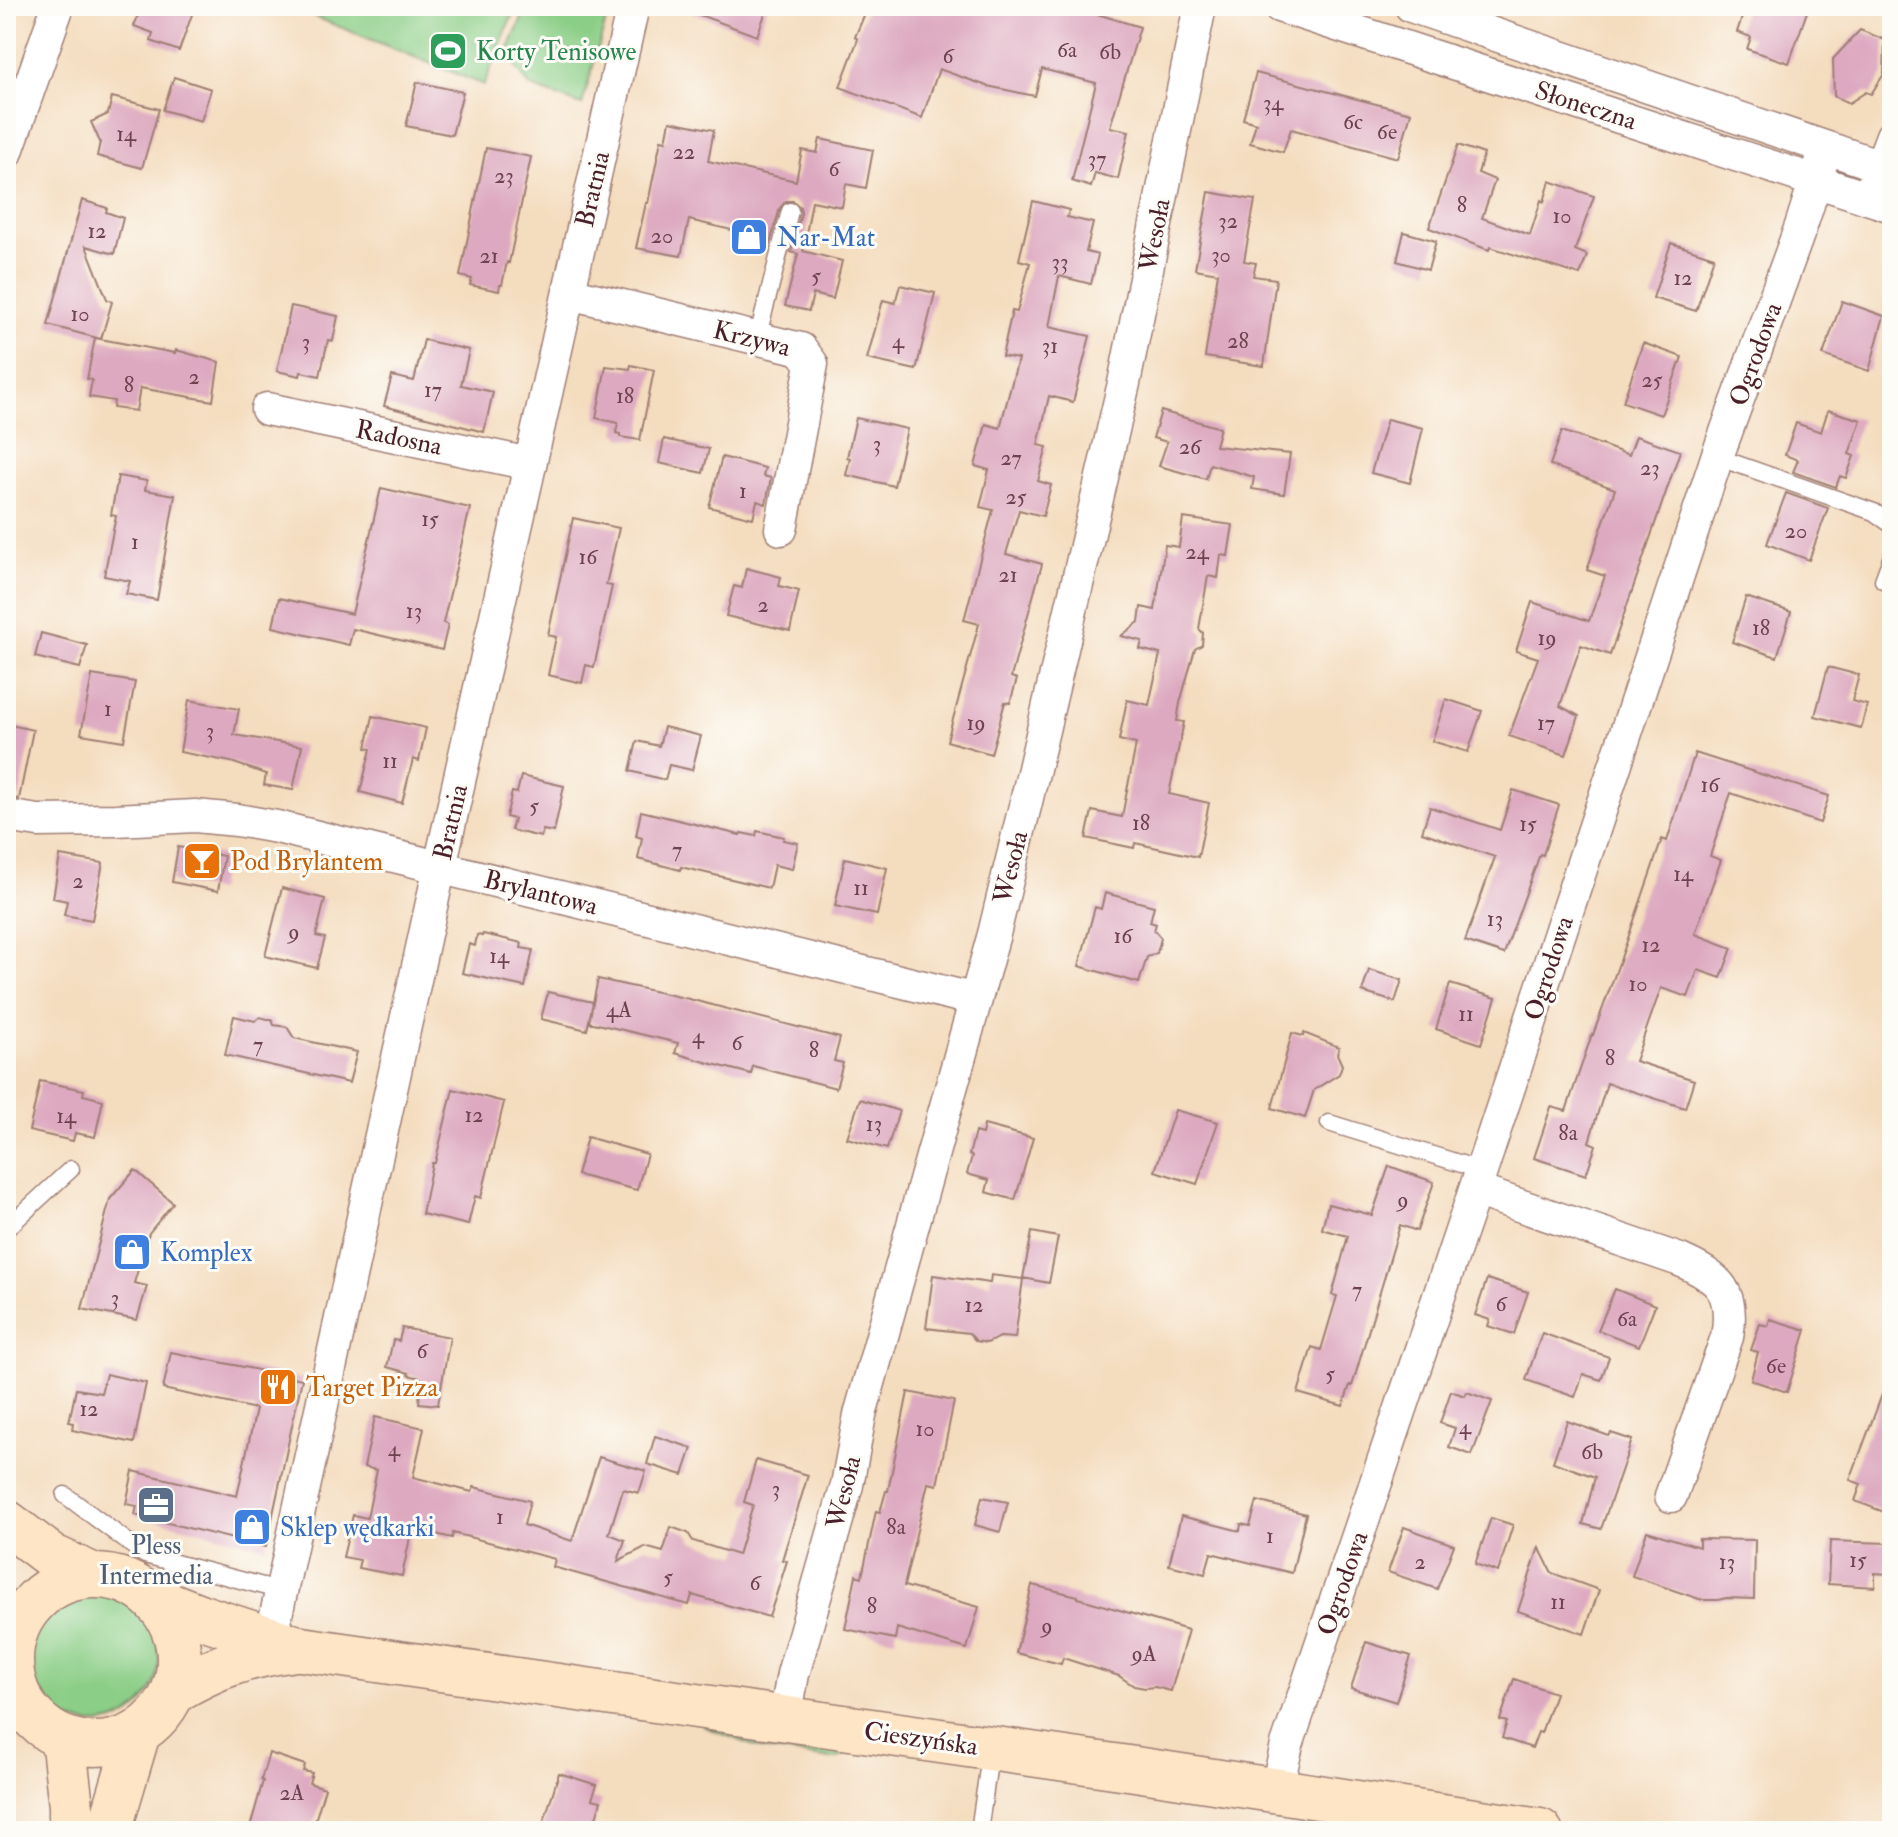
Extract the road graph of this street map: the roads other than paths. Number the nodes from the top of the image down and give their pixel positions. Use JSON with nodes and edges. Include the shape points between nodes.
{"nodes":[{"id":1,"x":58,"y":6,"type":"edge"},
{"id":2,"x":633,"y":6,"type":"edge"},
{"id":3,"x":1200,"y":6,"type":"edge"},
{"id":4,"x":1279,"y":6,"type":"edge"},
{"id":5,"x":1411,"y":6,"type":"edge"},
{"id":6,"x":13,"y":116,"type":"edge"},
{"id":7,"x":1892,"y":136,"type":"edge"},
{"id":8,"x":1826,"y":148,"type":"junction"},
{"id":9,"x":6,"y":154,"type":"edge"},
{"id":10,"x":1886,"y":168,"type":"edge"},
{"id":11,"x":1816,"y":180,"type":"junction"},
{"id":12,"x":1880,"y":202,"type":"edge"},
{"id":13,"x":790,"y":211,"type":"dead end"},
{"id":14,"x":569,"y":293,"type":"junction"},
{"id":15,"x":757,"y":339,"type":"junction"},
{"id":16,"x":267,"y":409,"type":"dead end"},
{"id":17,"x":1717,"y":457,"type":"junction"},
{"id":18,"x":530,"y":464,"type":"junction"},
{"id":19,"x":1892,"y":525,"type":"edge"},
{"id":20,"x":781,"y":529,"type":"dead end"},
{"id":21,"x":1892,"y":556,"type":"edge"},
{"id":22,"x":1883,"y":580,"type":"dead end"},
{"id":23,"x":6,"y":816,"type":"edge"},
{"id":24,"x":440,"y":866,"type":"junction"},
{"id":25,"x":976,"y":1000,"type":"junction"},
{"id":26,"x":1329,"y":1123,"type":"dead end"},
{"id":27,"x":71,"y":1169,"type":"dead end"},
{"id":28,"x":1478,"y":1180,"type":"junction"},
{"id":29,"x":6,"y":1229,"type":"edge"},
{"id":30,"x":65,"y":1495,"type":"dead end"},
{"id":31,"x":1671,"y":1496,"type":"dead end"},
{"id":32,"x":6,"y":1522,"type":"edge"},
{"id":33,"x":6,"y":1529,"type":"edge"},
{"id":34,"x":92,"y":1575,"type":"junction"},
{"id":35,"x":282,"y":1591,"type":"junction"},
{"id":36,"x":153,"y":1598,"type":"junction"},
{"id":37,"x":22,"y":1606,"type":"edge"},
{"id":38,"x":286,"y":1643,"type":"junction"},
{"id":39,"x":8,"y":1661,"type":"edge"},
{"id":40,"x":174,"y":1691,"type":"junction"},
{"id":41,"x":785,"y":1718,"type":"junction"},
{"id":42,"x":138,"y":1733,"type":"junction"},
{"id":43,"x":63,"y":1738,"type":"junction"},
{"id":44,"x":991,"y":1749,"type":"junction"},
{"id":45,"x":1276,"y":1791,"type":"junction"},
{"id":46,"x":71,"y":1831,"type":"edge"},
{"id":47,"x":109,"y":1831,"type":"edge"},
{"id":48,"x":979,"y":1831,"type":"edge"},
{"id":49,"x":1540,"y":1831,"type":"edge"}],
"edges":[{"from":1,"to":6,"type":"street"},
{"from":2,"to":14,"type":"street","name":"Bratnia"},
{"from":3,"to":25,"type":"street","name":"Wesoła","via":[[1124,383]]},
{"from":4,"to":11,"type":"street","name":"Słoneczna"},
{"from":5,"to":8,"type":"street","name":"Słoneczna"},
{"from":6,"to":9,"type":"street"},
{"from":7,"to":10,"type":"street"},
{"from":8,"to":10,"type":"street","name":"Słoneczna"},
{"from":8,"to":11,"type":"street","name":"Ogrodowa"},
{"from":10,"to":12,"type":"street"},
{"from":11,"to":12,"type":"street","name":"Słoneczna"},
{"from":11,"to":17,"type":"street","name":"Ogrodowa"},
{"from":13,"to":15,"type":"lane"},
{"from":14,"to":15,"type":"street","name":"Krzywa"},
{"from":14,"to":18,"type":"street","name":"Bratnia"},
{"from":15,"to":20,"type":"street","name":"Krzywa","via":[[801,349],[812,364]]},
{"from":16,"to":18,"type":"street","name":"Radosna"},
{"from":17,"to":19,"type":"lane","via":[[1874,512]]},
{"from":17,"to":28,"type":"street","name":"Ogrodowa"},
{"from":18,"to":24,"type":"street","name":"Bratnia"},
{"from":21,"to":22,"type":"lane"},
{"from":23,"to":24,"type":"street","name":"Brylantowa","via":[[38,821],[195,816],[237,820]]},
{"from":24,"to":25,"type":"street","name":"Brylantowa"},
{"from":24,"to":35,"type":"street","name":"Bratnia"},
{"from":25,"to":41,"type":"street","name":"Wesoła","via":[[860,1415]]},
{"from":26,"to":28,"type":"lane"},
{"from":27,"to":29,"type":"lane"},
{"from":28,"to":31,"type":"street","via":[[1701,1269],[1728,1297],[1727,1337]]},
{"from":28,"to":45,"type":"street","name":"Ogrodowa"},
{"from":30,"to":35,"type":"lane","via":[[145,1555]]},
{"from":32,"to":34,"type":"main road","via":[[51,1556]]},
{"from":33,"to":37,"type":"main road"},
{"from":34,"to":36,"type":"main road","via":[[114,1577]]},
{"from":34,"to":37,"type":"main road","via":[[51,1587]]},
{"from":35,"to":38,"type":"street","name":"Bratnia"},
{"from":36,"to":38,"type":"main road","name":"Cieszyńska"},
{"from":36,"to":40,"type":"main road","via":[[178,1641],[180,1667]]},
{"from":37,"to":39,"type":"main road"},
{"from":38,"to":40,"type":"main road","name":"Cieszyńska","via":[[211,1670]]},
{"from":38,"to":41,"type":"main road","name":"Cieszyńska"},
{"from":39,"to":43,"type":"main road","via":[[26,1708]]},
{"from":40,"to":42,"type":"main road","via":[[153,1722]]},
{"from":41,"to":44,"type":"main road","name":"Cieszyńska"},
{"from":42,"to":43,"type":"main road","via":[[88,1744]]},
{"from":42,"to":47,"type":"main road"},
{"from":43,"to":46,"type":"main road"},
{"from":44,"to":45,"type":"main road","name":"Cieszyńska"},
{"from":44,"to":48,"type":"lane"},
{"from":45,"to":49,"type":"main road","name":"Cieszyńska"}]}
